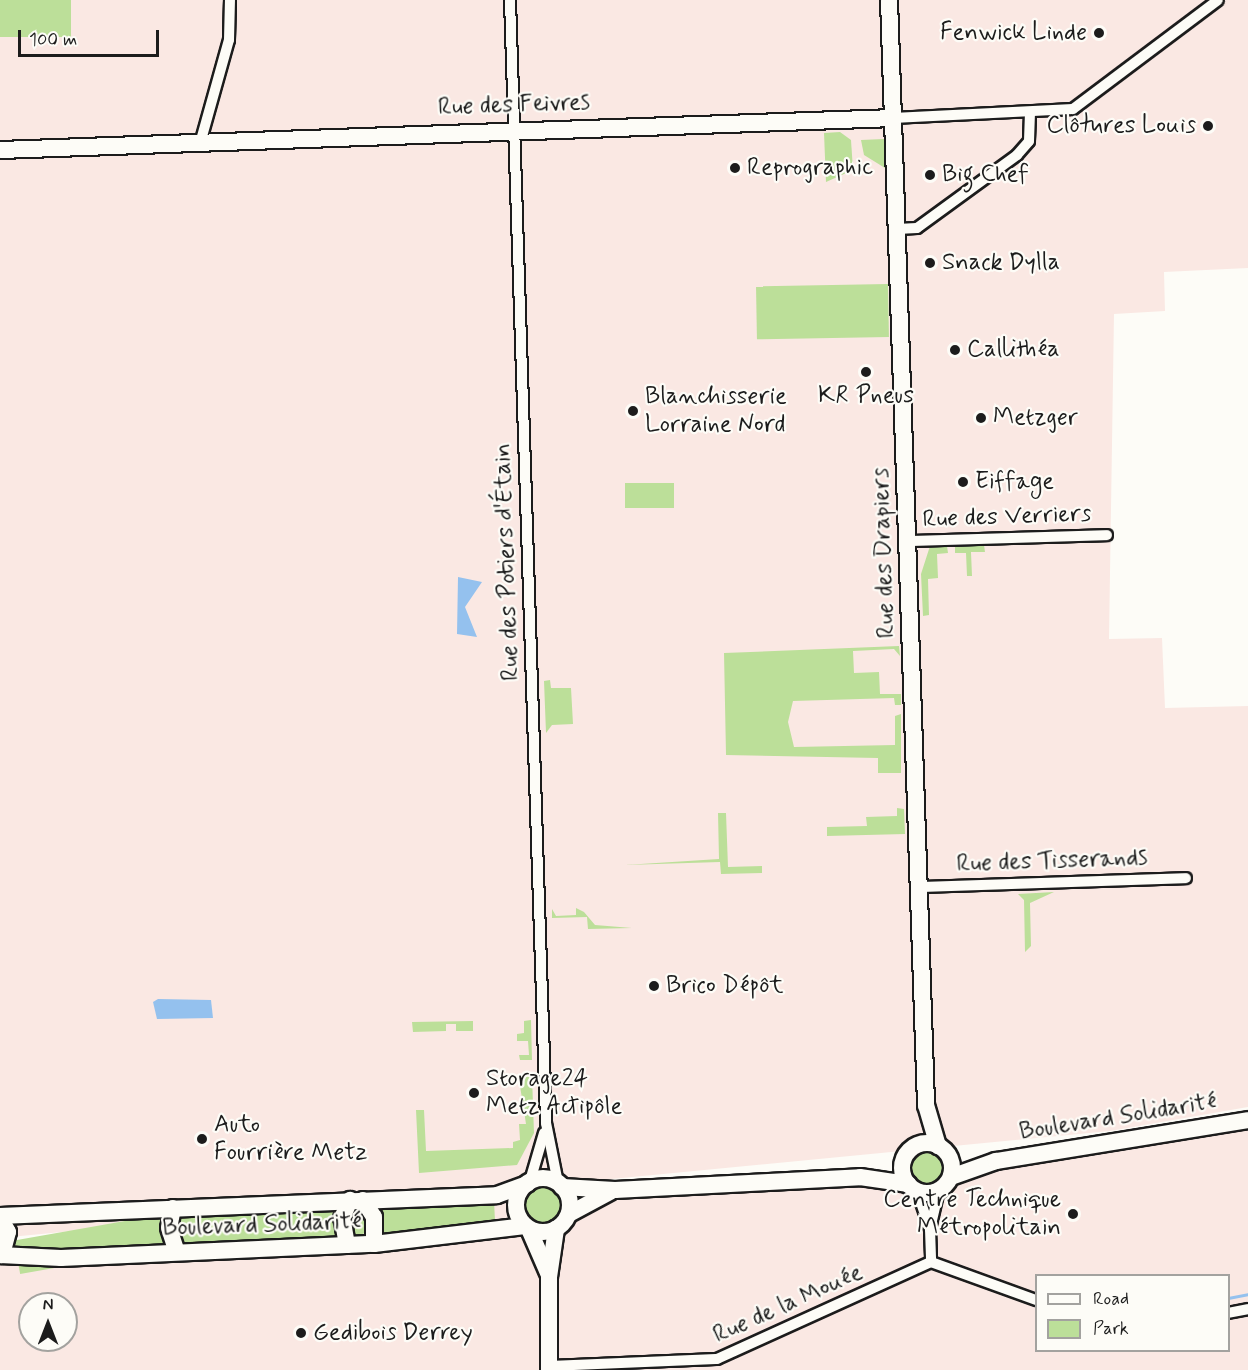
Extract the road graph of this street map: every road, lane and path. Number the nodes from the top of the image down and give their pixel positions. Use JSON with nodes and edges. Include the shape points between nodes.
{"nodes":[{"id":1,"x":230,"y":0,"type":"edge"},
{"id":2,"x":510,"y":0,"type":"edge"},
{"id":3,"x":889,"y":0,"type":"edge"},
{"id":4,"x":1218,"y":0,"type":"edge"},
{"id":5,"x":1030,"y":113,"type":"junction"},
{"id":6,"x":893,"y":118,"type":"junction"},
{"id":7,"x":514,"y":129,"type":"junction"},
{"id":8,"x":201,"y":140,"type":"junction"},
{"id":9,"x":0,"y":150,"type":"edge"},
{"id":10,"x":897,"y":229,"type":"junction"},
{"id":11,"x":1107,"y":535,"type":"dead end"},
{"id":12,"x":908,"y":541,"type":"junction"},
{"id":13,"x":1186,"y":878,"type":"dead end"},
{"id":14,"x":919,"y":887,"type":"junction"},
{"id":15,"x":926,"y":1105,"type":"junction"},
{"id":16,"x":1248,"y":1120,"type":"edge"},
{"id":17,"x":546,"y":1124,"type":"junction"},
{"id":18,"x":942,"y":1149,"type":"junction"},
{"id":19,"x":909,"y":1153,"type":"junction"},
{"id":20,"x":996,"y":1161,"type":"junction"},
{"id":21,"x":951,"y":1177,"type":"junction"},
{"id":22,"x":860,"y":1178,"type":"junction"},
{"id":23,"x":528,"y":1182,"type":"junction"},
{"id":24,"x":560,"y":1185,"type":"junction"},
{"id":25,"x":913,"y":1188,"type":"junction"},
{"id":26,"x":615,"y":1190,"type":"junction"},
{"id":27,"x":939,"y":1190,"type":"junction"},
{"id":28,"x":356,"y":1200,"type":"junction"},
{"id":29,"x":173,"y":1208,"type":"junction"},
{"id":30,"x":568,"y":1214,"type":"junction"},
{"id":31,"x":0,"y":1217,"type":"edge"},
{"id":32,"x":527,"y":1227,"type":"junction"},
{"id":33,"x":556,"y":1229,"type":"junction"},
{"id":34,"x":930,"y":1229,"type":"junction"},
{"id":35,"x":374,"y":1244,"type":"junction"},
{"id":36,"x":347,"y":1245,"type":"junction"},
{"id":37,"x":177,"y":1252,"type":"junction"},
{"id":38,"x":1,"y":1255,"type":"edge"},
{"id":39,"x":931,"y":1262,"type":"junction"},
{"id":40,"x":549,"y":1276,"type":"junction"},
{"id":41,"x":1035,"y":1300,"type":"edge"},
{"id":42,"x":1248,"y":1309,"type":"edge"},
{"id":43,"x":1230,"y":1313,"type":"edge"},
{"id":44,"x":549,"y":1368,"type":"edge"}],
"edges":[{"from":1,"to":8,"type":"street","via":[[229,40]]},
{"from":2,"to":7,"type":"street","name":"Rue des Potiers d'Étain"},
{"from":3,"to":6,"type":"main road","name":"Rue des Drapiers"},
{"from":4,"to":5,"type":"street","name":"Rue des Feivres","via":[[1080,105],[1058,112]]},
{"from":5,"to":6,"type":"street","name":"Rue des Feivres"},
{"from":5,"to":10,"type":"street","via":[[1029,141],[1017,155],[917,228]]},
{"from":6,"to":7,"type":"main road","name":"Rue des Feivres"},
{"from":6,"to":10,"type":"main road","name":"Rue des Drapiers"},
{"from":7,"to":8,"type":"main road","name":"Rue des Feivres"},
{"from":7,"to":17,"type":"street","name":"Rue des Potiers d'Étain"},
{"from":8,"to":9,"type":"main road","name":"Rue des Feivres"},
{"from":10,"to":12,"type":"main road","name":"Rue des Drapiers"},
{"from":11,"to":12,"type":"street","name":"Rue des Verriers"},
{"from":12,"to":14,"type":"main road","name":"Rue des Drapiers"},
{"from":13,"to":14,"type":"street","name":"Rue des Tisserands"},
{"from":14,"to":15,"type":"main road","name":"Rue des Drapiers"},
{"from":15,"to":18,"type":"main road","name":"Rue des Drapiers"},
{"from":15,"to":19,"type":"main road","name":"Rue des Drapiers"},
{"from":16,"to":20,"type":"main road","name":"Boulevard Solidarité"},
{"from":17,"to":23,"type":"street","name":"Rue des Potiers d'Étain"},
{"from":17,"to":24,"type":"street","name":"Rue des Potiers d'Étain"},
{"from":18,"to":19,"type":"main road","name":"Boulevard Solidarité"},
{"from":18,"to":20,"type":"main road","name":"Boulevard Solidarité"},
{"from":18,"to":21,"type":"main road","name":"Rue des Drapiers"},
{"from":19,"to":22,"type":"main road"},
{"from":19,"to":25,"type":"main road"},
{"from":20,"to":21,"type":"main road","name":"Boulevard Solidarité"},
{"from":21,"to":27,"type":"main road"},
{"from":22,"to":25,"type":"main road"},
{"from":22,"to":26,"type":"main road"},
{"from":23,"to":24,"type":"main road"},
{"from":23,"to":28,"type":"main road","name":"Boulevard Solidarité","via":[[497,1195]]},
{"from":23,"to":32,"type":"main road","via":[[516,1205]]},
{"from":24,"to":26,"type":"main road"},
{"from":24,"to":30,"type":"main road"},
{"from":25,"to":27,"type":"main road"},
{"from":25,"to":34,"type":"street"},
{"from":26,"to":30,"type":"main road"},
{"from":27,"to":34,"type":"street"},
{"from":28,"to":29,"type":"main road","name":"Boulevard Solidarité"},
{"from":28,"to":35,"type":"main road","via":[[374,1217]]},
{"from":28,"to":36,"type":"main road","via":[[342,1218]]},
{"from":29,"to":31,"type":"main road","name":"Boulevard Solidarité"},
{"from":29,"to":37,"type":"main road","via":[[169,1228]]},
{"from":30,"to":33,"type":"main road"},
{"from":31,"to":38,"type":"main road","via":[[8,1232]]},
{"from":32,"to":33,"type":"main road"},
{"from":32,"to":35,"type":"main road","name":"Boulevard Solidarité"},
{"from":32,"to":40,"type":"main road"},
{"from":33,"to":40,"type":"main road"},
{"from":34,"to":39,"type":"street"},
{"from":35,"to":36,"type":"main road","name":"Boulevard Solidarité"},
{"from":36,"to":37,"type":"main road","name":"Boulevard Solidarité"},
{"from":37,"to":38,"type":"main road","name":"Boulevard Solidarité"},
{"from":39,"to":41,"type":"street"},
{"from":39,"to":44,"type":"street","name":"Rue de la Mouée","via":[[717,1359]]},
{"from":40,"to":44,"type":"main road"},
{"from":42,"to":43,"type":"street"}]}
